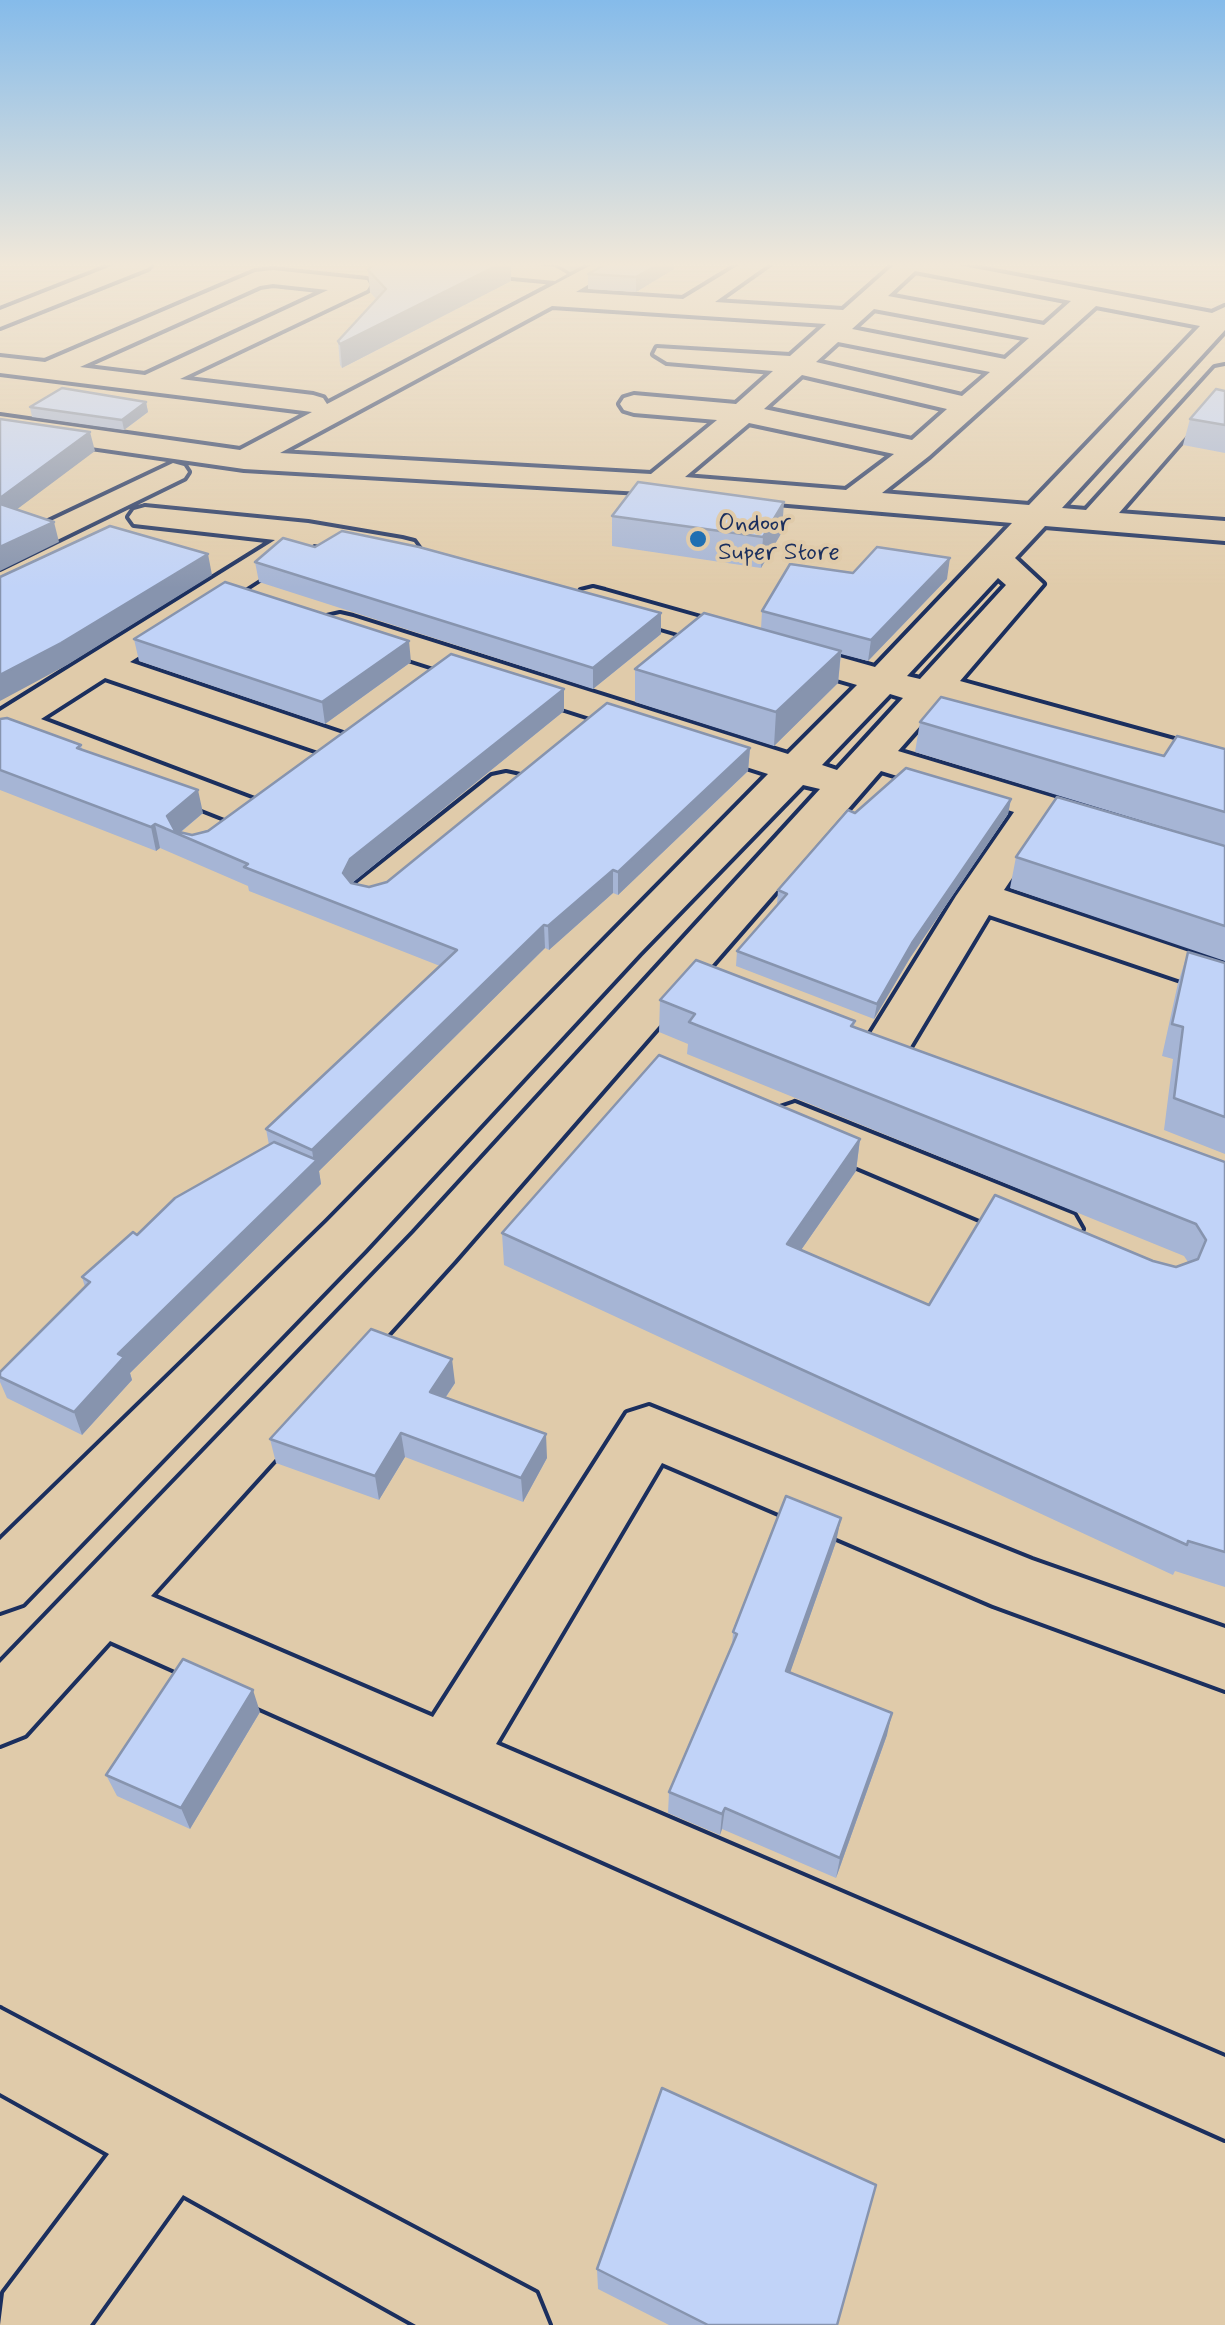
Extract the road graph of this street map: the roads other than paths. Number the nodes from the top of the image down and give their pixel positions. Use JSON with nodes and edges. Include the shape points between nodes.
{"nodes":[{"id":1,"x":52,"y":372,"type":"edge"},
{"id":2,"x":175,"y":372,"type":"edge"},
{"id":3,"x":376,"y":372,"type":"edge"},
{"id":4,"x":398,"y":372,"type":"edge"},
{"id":5,"x":789,"y":372,"type":"edge"},
{"id":6,"x":823,"y":372,"type":"edge"},
{"id":7,"x":1007,"y":372,"type":"edge"},
{"id":8,"x":1171,"y":372,"type":"edge"},
{"id":9,"x":1225,"y":374,"type":"edge"},
{"id":10,"x":147,"y":384,"type":"junction"},
{"id":11,"x":312,"y":404,"type":"junction"},
{"id":12,"x":634,"y":404,"type":"dead end"},
{"id":13,"x":968,"y":406,"type":"junction"},
{"id":14,"x":744,"y":413,"type":"junction"},
{"id":15,"x":0,"y":425,"type":"edge"},
{"id":16,"x":918,"y":450,"type":"junction"},
{"id":17,"x":246,"y":460,"type":"junction"},
{"id":18,"x":206,"y":473,"type":"junction"},
{"id":19,"x":658,"y":484,"type":"junction"},
{"id":20,"x":853,"y":500,"type":"junction"},
{"id":21,"x":1036,"y":515,"type":"junction"},
{"id":22,"x":146,"y":517,"type":"junction"},
{"id":23,"x":1093,"y":522,"type":"junction"},
{"id":24,"x":1225,"y":531,"type":"edge"},
{"id":25,"x":308,"y":532,"type":"junction"},
{"id":26,"x":427,"y":554,"type":"edge"},
{"id":27,"x":0,"y":558,"type":"edge"},
{"id":28,"x":224,"y":587,"type":"junction"},
{"id":29,"x":0,"y":588,"type":"edge"},
{"id":30,"x":555,"y":588,"type":"edge"},
{"id":31,"x":261,"y":599,"type":"edge"},
{"id":32,"x":298,"y":612,"type":"edge"},
{"id":33,"x":696,"y":628,"type":"junction"},
{"id":34,"x":444,"y":660,"type":"junction"},
{"id":35,"x":100,"y":664,"type":"junction"},
{"id":36,"x":412,"y":684,"type":"edge"},
{"id":37,"x":630,"y":685,"type":"junction"},
{"id":38,"x":915,"y":687,"type":"junction"},
{"id":39,"x":364,"y":719,"type":"edge"},
{"id":40,"x":6,"y":725,"type":"edge"},
{"id":41,"x":572,"y":732,"type":"edge"},
{"id":42,"x":541,"y":757,"type":"edge"},
{"id":43,"x":1225,"y":766,"type":"edge"},
{"id":44,"x":795,"y":769,"type":"junction"},
{"id":45,"x":859,"y":771,"type":"junction"},
{"id":46,"x":272,"y":787,"type":"junction"},
{"id":47,"x":1038,"y":808,"type":"junction"},
{"id":48,"x":1225,"y":863,"type":"edge"},
{"id":49,"x":371,"y":894,"type":"edge"},
{"id":50,"x":978,"y":896,"type":"junction"},
{"id":51,"x":623,"y":944,"type":"junction"},
{"id":52,"x":702,"y":975,"type":"junction"},
{"id":53,"x":1225,"y":980,"type":"edge"},
{"id":54,"x":613,"y":1046,"type":"junction"},
{"id":55,"x":887,"y":1046,"type":"edge"},
{"id":56,"x":668,"y":1069,"type":"edge"},
{"id":57,"x":760,"y":1107,"type":"edge"},
{"id":58,"x":1090,"y":1244,"type":"edge"},
{"id":59,"x":0,"y":1583,"type":"edge"},
{"id":60,"x":100,"y":1604,"type":"junction"},
{"id":61,"x":1225,"y":1659,"type":"edge"},
{"id":62,"x":0,"y":1712,"type":"edge"},
{"id":63,"x":448,"y":1757,"type":"junction"},
{"id":64,"x":0,"y":2050,"type":"edge"},
{"id":65,"x":1225,"y":2098,"type":"edge"},
{"id":66,"x":170,"y":2144,"type":"junction"},
{"id":67,"x":36,"y":2325,"type":"edge"},
{"id":68,"x":504,"y":2325,"type":"edge"}],
"edges":[{"from":1,"to":10,"type":"street"},
{"from":2,"to":10,"type":"street"},
{"from":3,"to":11,"type":"street"},
{"from":4,"to":17,"type":"street"},
{"from":5,"to":14,"type":"street"},
{"from":6,"to":13,"type":"street"},
{"from":7,"to":13,"type":"street"},
{"from":8,"to":21,"type":"street"},
{"from":9,"to":23,"type":"street"},
{"from":10,"to":11,"type":"street"},
{"from":11,"to":18,"type":"street"},
{"from":12,"to":14,"type":"street"},
{"from":13,"to":16,"type":"street"},
{"from":14,"to":16,"type":"street"},
{"from":14,"to":19,"type":"street"},
{"from":15,"to":18,"type":"street"},
{"from":16,"to":20,"type":"street"},
{"from":17,"to":18,"type":"street"},
{"from":17,"to":19,"type":"street"},
{"from":18,"to":22,"type":"street"},
{"from":18,"to":27,"type":"street"},
{"from":19,"to":20,"type":"street"},
{"from":20,"to":21,"type":"street"},
{"from":21,"to":23,"type":"street"},
{"from":21,"to":38,"type":"street","via":[[996,558],[1026,584]]},
{"from":22,"to":25,"type":"street"},
{"from":22,"to":29,"type":"street"},
{"from":23,"to":24,"type":"street"},
{"from":25,"to":26,"type":"street"},
{"from":25,"to":28,"type":"street"},
{"from":28,"to":31,"type":"street"},
{"from":28,"to":35,"type":"street"},
{"from":30,"to":33,"type":"street"},
{"from":32,"to":34,"type":"street"},
{"from":33,"to":37,"type":"street"},
{"from":33,"to":38,"type":"street"},
{"from":34,"to":36,"type":"street"},
{"from":34,"to":37,"type":"street"},
{"from":35,"to":40,"type":"street"},
{"from":35,"to":46,"type":"street"},
{"from":37,"to":41,"type":"street"},
{"from":37,"to":44,"type":"street"},
{"from":38,"to":43,"type":"street"},
{"from":38,"to":44,"type":"street"},
{"from":38,"to":45,"type":"street"},
{"from":39,"to":46,"type":"street"},
{"from":40,"to":46,"type":"street"},
{"from":42,"to":49,"type":"street"},
{"from":44,"to":45,"type":"street"},
{"from":44,"to":51,"type":"street"},
{"from":45,"to":47,"type":"street"},
{"from":45,"to":52,"type":"street"},
{"from":47,"to":48,"type":"street"},
{"from":47,"to":50,"type":"street"},
{"from":50,"to":53,"type":"street"},
{"from":50,"to":55,"type":"street"},
{"from":51,"to":52,"type":"street"},
{"from":51,"to":59,"type":"street","via":[[346,1236]]},
{"from":52,"to":54,"type":"street"},
{"from":54,"to":56,"type":"street"},
{"from":54,"to":60,"type":"street"},
{"from":57,"to":58,"type":"street"},
{"from":60,"to":62,"type":"street"},
{"from":60,"to":63,"type":"street"},
{"from":61,"to":63,"type":"street","via":[[1016,1584],[649,1431]]},
{"from":63,"to":65,"type":"street"},
{"from":64,"to":66,"type":"street"},
{"from":66,"to":67,"type":"street"},
{"from":66,"to":68,"type":"street"}]}
